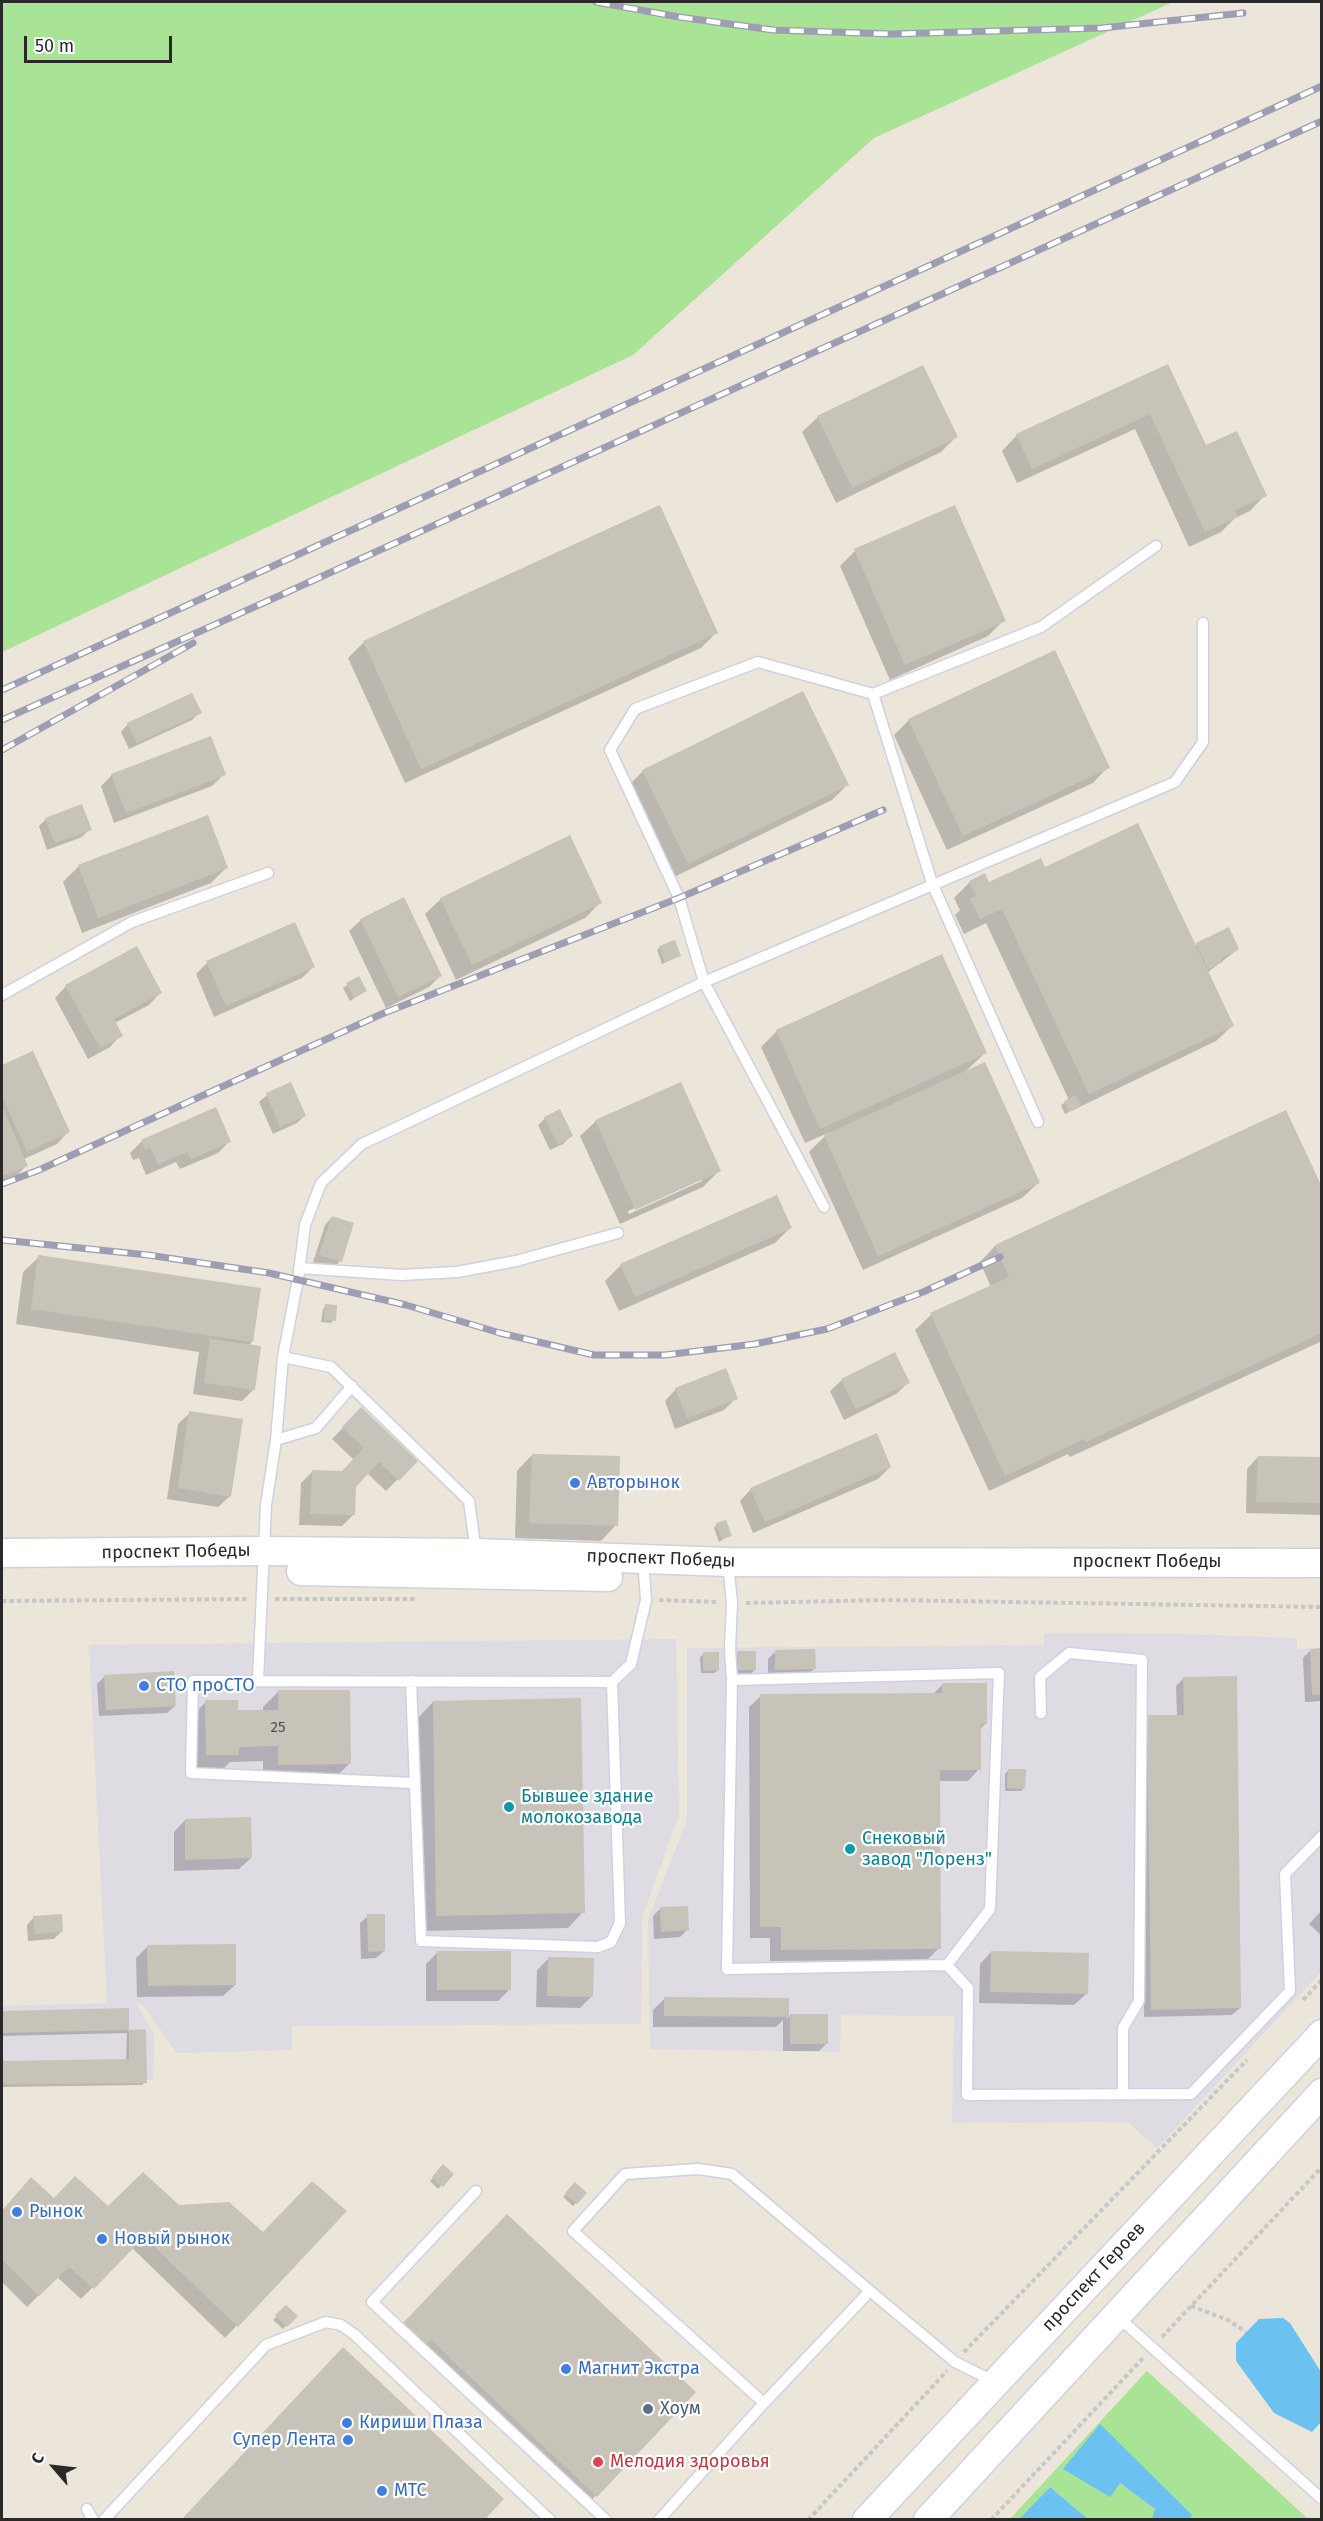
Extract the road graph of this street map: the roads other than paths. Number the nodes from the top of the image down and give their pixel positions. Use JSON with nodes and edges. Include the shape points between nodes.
{"nodes":[{"id":1,"x":1156,"y":546,"type":"dead end"},
{"id":2,"x":1203,"y":623,"type":"dead end"},
{"id":3,"x":873,"y":693,"type":"junction"},
{"id":4,"x":268,"y":873,"type":"dead end"},
{"id":5,"x":932,"y":883,"type":"junction"},
{"id":6,"x":704,"y":982,"type":"junction"},
{"id":7,"x":2,"y":995,"type":"edge"},
{"id":8,"x":1038,"y":1122,"type":"dead end"},
{"id":9,"x":824,"y":1207,"type":"dead end"},
{"id":10,"x":618,"y":1233,"type":"dead end"},
{"id":11,"x":299,"y":1268,"type":"junction"},
{"id":12,"x":283,"y":1357,"type":"junction"},
{"id":13,"x":352,"y":1386,"type":"junction"},
{"id":14,"x":276,"y":1440,"type":"junction"},
{"id":15,"x":2,"y":1553,"type":"edge"},
{"id":16,"x":476,"y":1553,"type":"junction"},
{"id":17,"x":262,"y":1560,"type":"junction"},
{"id":18,"x":1322,"y":1563,"type":"edge"},
{"id":19,"x":644,"y":1568,"type":"junction"},
{"id":20,"x":2,"y":1572,"type":"edge"},
{"id":21,"x":729,"y":1572,"type":"junction"},
{"id":22,"x":1322,"y":1582,"type":"edge"},
{"id":23,"x":258,"y":1680,"type":"junction"},
{"id":24,"x":732,"y":1680,"type":"junction"},
{"id":25,"x":411,"y":1681,"type":"junction"},
{"id":26,"x":612,"y":1682,"type":"junction"},
{"id":27,"x":1041,"y":1713,"type":"dead end"},
{"id":28,"x":414,"y":1783,"type":"junction"},
{"id":29,"x":1322,"y":1836,"type":"edge"},
{"id":30,"x":947,"y":1965,"type":"junction"},
{"id":31,"x":1322,"y":2034,"type":"edge"},
{"id":32,"x":1322,"y":2092,"type":"edge"},
{"id":33,"x":1123,"y":2093,"type":"junction"},
{"id":34,"x":476,"y":2191,"type":"dead end"},
{"id":35,"x":870,"y":2291,"type":"junction"},
{"id":36,"x":1115,"y":2315,"type":"junction"},
{"id":37,"x":995,"y":2382,"type":"junction"},
{"id":38,"x":764,"y":2403,"type":"junction"},
{"id":39,"x":1322,"y":2499,"type":"edge"},
{"id":40,"x":87,"y":2509,"type":"dead end"},
{"id":41,"x":93,"y":2520,"type":"edge"},
{"id":42,"x":104,"y":2520,"type":"edge"},
{"id":43,"x":550,"y":2520,"type":"edge"},
{"id":44,"x":606,"y":2520,"type":"edge"},
{"id":45,"x":659,"y":2520,"type":"edge"},
{"id":46,"x":867,"y":2520,"type":"edge"},
{"id":47,"x":928,"y":2520,"type":"edge"}],
"edges":[{"from":1,"to":3,"type":"lane","via":[[1041,627]]},
{"from":2,"to":5,"type":"lane","via":[[1203,742],[1175,782]]},
{"from":3,"to":5,"type":"lane"},
{"from":3,"to":6,"type":"lane","via":[[758,662],[635,709],[610,750],[679,898]]},
{"from":4,"to":7,"type":"lane","via":[[132,922]]},
{"from":5,"to":6,"type":"lane"},
{"from":5,"to":8,"type":"lane"},
{"from":6,"to":9,"type":"lane"},
{"from":6,"to":11,"type":"lane","via":[[362,1144],[321,1183],[304,1226]]},
{"from":10,"to":11,"type":"lane","via":[[516,1261],[457,1272],[401,1275]]},
{"from":11,"to":12,"type":"lane"},
{"from":12,"to":13,"type":"lane","via":[[332,1367]]},
{"from":12,"to":14,"type":"lane"},
{"from":13,"to":14,"type":"lane","via":[[316,1428]]},
{"from":13,"to":16,"type":"lane","via":[[469,1501]]},
{"from":14,"to":17,"type":"lane"},
{"from":15,"to":17,"type":"main road","name":"проспект Победы"},
{"from":16,"to":17,"type":"main road","name":"проспект Победы"},
{"from":16,"to":19,"type":"main road","name":"проспект Победы"},
{"from":17,"to":19,"type":"main road","name":"проспект Победы"},
{"from":17,"to":20,"type":"main road","name":"проспект Победы"},
{"from":17,"to":23,"type":"lane"},
{"from":18,"to":21,"type":"main road","name":"проспект Победы"},
{"from":19,"to":21,"type":"main road","name":"проспект Победы"},
{"from":19,"to":26,"type":"lane","via":[[646,1600],[631,1664]]},
{"from":21,"to":22,"type":"main road","name":"проспект Победы"},
{"from":21,"to":24,"type":"lane"},
{"from":23,"to":25,"type":"lane"},
{"from":23,"to":28,"type":"lane","via":[[194,1681],[191,1773]]},
{"from":24,"to":30,"type":"lane","via":[[727,1970]]},
{"from":24,"to":30,"type":"lane","via":[[999,1673],[990,1909]]},
{"from":25,"to":26,"type":"lane"},
{"from":25,"to":28,"type":"lane"},
{"from":26,"to":28,"type":"lane","via":[[620,1923],[611,1942],[598,1947],[421,1941]]},
{"from":27,"to":33,"type":"lane","via":[[1040,1677],[1069,1653],[1142,1660],[1139,2001],[1124,2028]]},
{"from":29,"to":33,"type":"lane","via":[[1285,1874],[1290,1991],[1191,2094]]},
{"from":30,"to":33,"type":"lane","via":[[968,1988],[967,2095]]},
{"from":31,"to":37,"type":"main road","name":"проспект Героев"},
{"from":32,"to":36,"type":"main road"},
{"from":34,"to":44,"type":"lane","via":[[372,2302]]},
{"from":35,"to":37,"type":"lane","via":[[954,2362]]},
{"from":35,"to":38,"type":"lane"},
{"from":35,"to":38,"type":"lane","via":[[732,2174],[698,2169],[625,2174],[573,2231]]},
{"from":36,"to":39,"type":"lane"},
{"from":36,"to":47,"type":"main road"},
{"from":37,"to":46,"type":"main road","name":"проспект Героев"},
{"from":38,"to":45,"type":"lane"},
{"from":40,"to":41,"type":"lane"},
{"from":42,"to":43,"type":"lane","via":[[266,2345],[326,2322],[341,2325],[354,2334]]}]}
